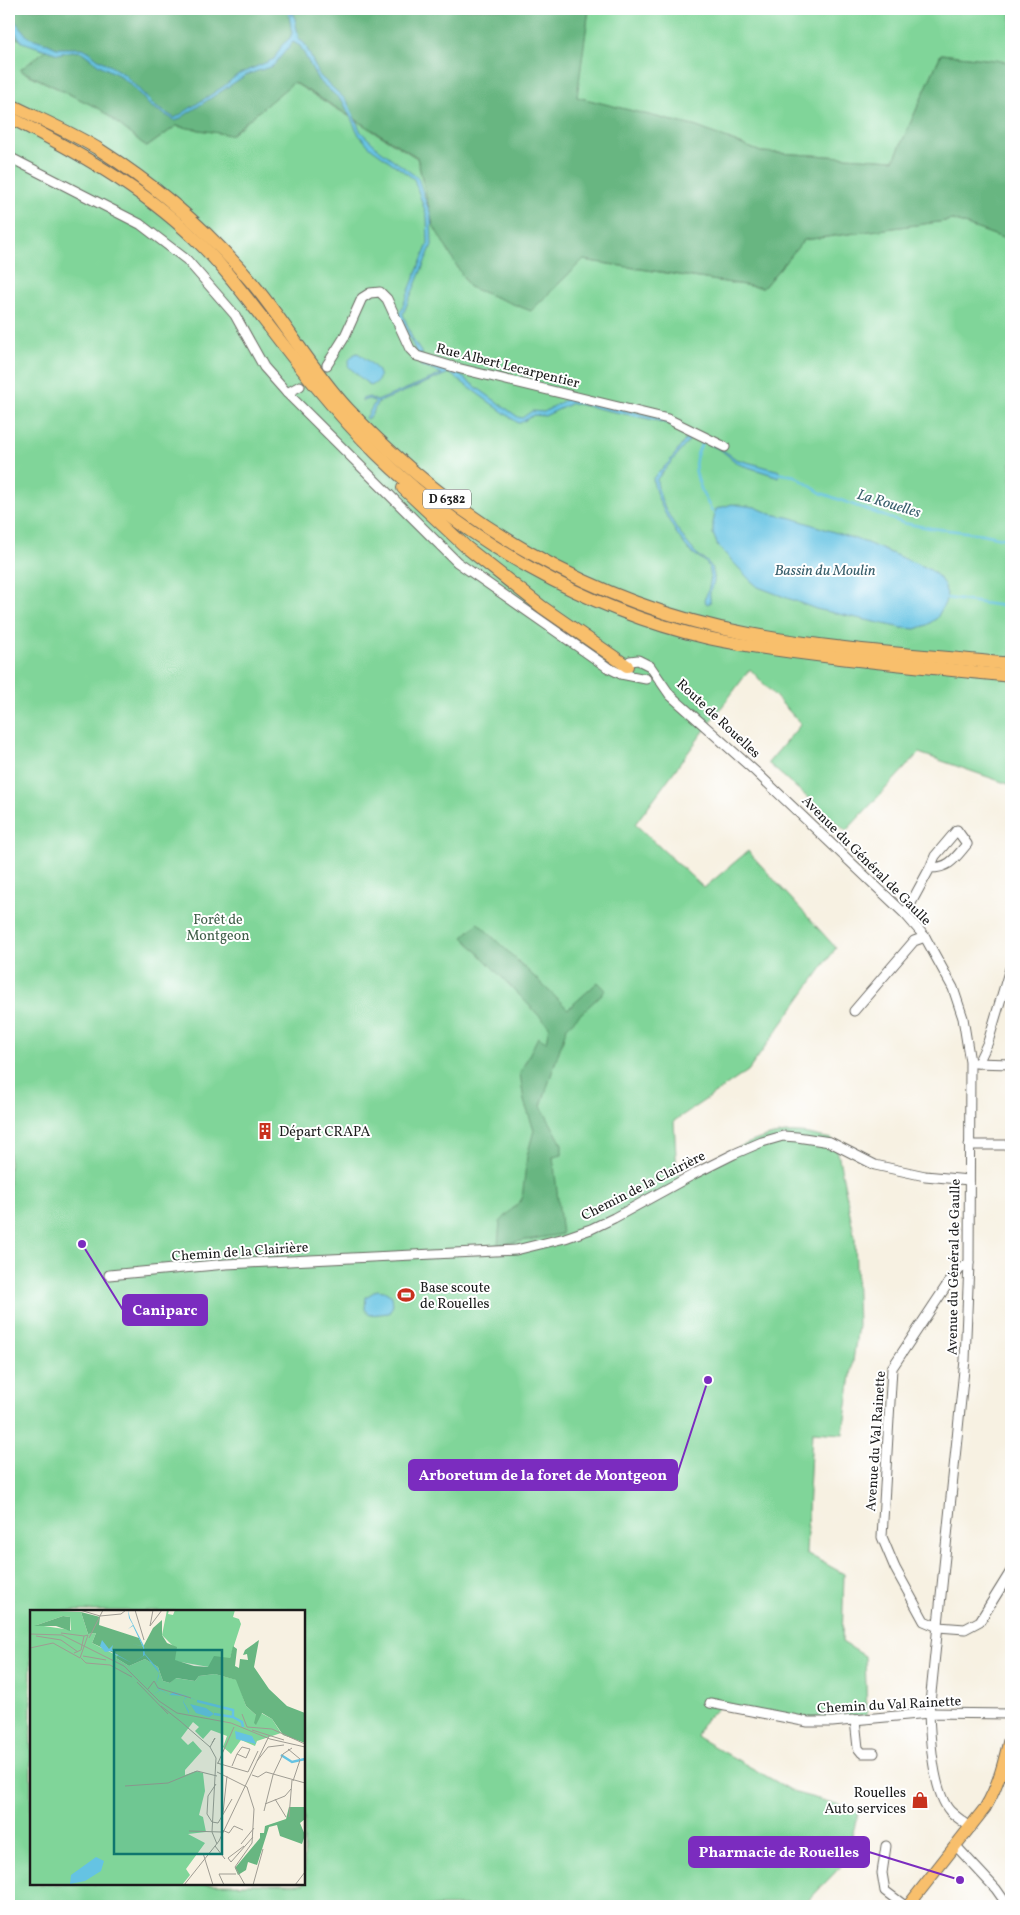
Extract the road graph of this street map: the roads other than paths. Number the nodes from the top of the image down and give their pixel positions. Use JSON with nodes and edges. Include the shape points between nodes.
{"nodes":[{"id":1,"x":9,"y":104,"type":"edge"},
{"id":2,"x":11,"y":119,"type":"edge"},
{"id":3,"x":9,"y":157,"type":"edge"},
{"id":4,"x":327,"y":365,"type":"dead end"},
{"id":5,"x":300,"y":386,"type":"dead end"},
{"id":6,"x":287,"y":393,"type":"junction"},
{"id":7,"x":323,"y":396,"type":"junction"},
{"id":8,"x":725,"y":447,"type":"dead end"},
{"id":9,"x":1011,"y":664,"type":"edge"},
{"id":10,"x":624,"y":670,"type":"junction"},
{"id":11,"x":1011,"y":676,"type":"edge"},
{"id":12,"x":670,"y":695,"type":"junction"},
{"id":13,"x":756,"y":772,"type":"joint"},
{"id":14,"x":930,"y":868,"type":"junction"},
{"id":15,"x":905,"y":914,"type":"junction"},
{"id":16,"x":925,"y":937,"type":"junction"},
{"id":17,"x":1011,"y":965,"type":"edge"},
{"id":18,"x":854,"y":1011,"type":"dead end"},
{"id":19,"x":974,"y":1062,"type":"junction"},
{"id":20,"x":1011,"y":1064,"type":"edge"},
{"id":21,"x":969,"y":1145,"type":"junction"},
{"id":22,"x":1011,"y":1145,"type":"edge"},
{"id":23,"x":969,"y":1180,"type":"junction"},
{"id":24,"x":969,"y":1264,"type":"junction"},
{"id":25,"x":109,"y":1275,"type":"dead end"},
{"id":26,"x":1011,"y":1572,"type":"edge"},
{"id":27,"x":938,"y":1627,"type":"junction"},
{"id":28,"x":710,"y":1703,"type":"dead end"},
{"id":29,"x":929,"y":1713,"type":"junction"},
{"id":30,"x":1011,"y":1714,"type":"edge"},
{"id":31,"x":855,"y":1720,"type":"junction"},
{"id":32,"x":1011,"y":1732,"type":"edge"},
{"id":33,"x":874,"y":1753,"type":"dead end"},
{"id":34,"x":971,"y":1828,"type":"junction"},
{"id":35,"x":886,"y":1846,"type":"dead end"},
{"id":36,"x":956,"y":1846,"type":"junction"},
{"id":37,"x":907,"y":1906,"type":"edge"},
{"id":38,"x":1008,"y":1906,"type":"edge"}],
"edges":[{"from":1,"to":9,"type":"highway","number":"D 6382","via":[[97,148],[151,184],[216,242],[254,285],[346,407],[378,438],[462,511],[547,563],[642,605],[749,634]]},
{"from":2,"to":7,"type":"highway","number":"D 6382","via":[[116,177],[195,238],[228,274]]},
{"from":3,"to":6,"type":"street","via":[[140,224],[187,260],[235,315],[264,367]]},
{"from":4,"to":8,"type":"street","name":"Rue Albert Lecarpentier","via":[[344,338],[362,298],[370,292],[380,292],[388,299],[410,349],[421,357],[668,419]]},
{"from":5,"to":6,"type":"street"},
{"from":6,"to":10,"type":"street","via":[[457,562],[607,667]]},
{"from":7,"to":10,"type":"highway","via":[[378,464],[466,546]]},
{"from":7,"to":11,"type":"highway","number":"D 6382","via":[[376,454],[448,514],[536,571],[606,605],[707,638],[756,647]]},
{"from":10,"to":12,"type":"street","via":[[646,679]]},
{"from":10,"to":12,"type":"street","name":"Route de Rouelles","via":[[630,662],[645,662]]},
{"from":12,"to":13,"type":"street","name":"Route de Rouelles"},
{"from":13,"to":15,"type":"street","name":"Avenue du Général de Gaulle"},
{"from":14,"to":14,"type":"street","via":[[948,865],[967,844],[957,830],[935,856]]},
{"from":14,"to":15,"type":"street"},
{"from":15,"to":16,"type":"street","name":"Avenue du Général de Gaulle"},
{"from":16,"to":18,"type":"street","via":[[914,941]]},
{"from":16,"to":19,"type":"street","name":"Avenue du Général de Gaulle","via":[[953,988]]},
{"from":17,"to":19,"type":"street","via":[[988,1042]]},
{"from":19,"to":20,"type":"street"},
{"from":19,"to":21,"type":"street","name":"Avenue du Général de Gaulle"},
{"from":21,"to":22,"type":"street"},
{"from":21,"to":23,"type":"street","name":"Avenue du Général de Gaulle"},
{"from":23,"to":24,"type":"street","name":"Avenue du Général de Gaulle"},
{"from":23,"to":25,"type":"street","name":"Chemin de la Clairière","via":[[925,1176],[875,1165],[830,1142],[784,1136],[734,1154],[591,1229],[516,1250],[226,1264]]},
{"from":24,"to":27,"type":"street","name":"Avenue du Général de Gaulle","via":[[965,1360]]},
{"from":24,"to":27,"type":"street","name":"Avenue du Val Rainette","via":[[960,1269],[947,1286],[892,1368],[882,1537],[924,1621]]},
{"from":26,"to":27,"type":"street","via":[[980,1621],[965,1629]]},
{"from":27,"to":29,"type":"street","name":"Avenue du Général de Gaulle"},
{"from":28,"to":31,"type":"street","name":"Chemin du Val Rainette","via":[[808,1722]]},
{"from":29,"to":30,"type":"street","name":"Chemin du Val Rainette"},
{"from":29,"to":31,"type":"street","name":"Chemin du Val Rainette"},
{"from":29,"to":34,"type":"street","name":"Avenue du Général de Gaulle","via":[[937,1783],[949,1810]]},
{"from":31,"to":33,"type":"street","via":[[858,1748],[862,1753]]},
{"from":32,"to":34,"type":"main road","via":[[993,1795]]},
{"from":34,"to":36,"type":"main road"},
{"from":35,"to":37,"type":"street","via":[[882,1873],[885,1891]]},
{"from":36,"to":37,"type":"main road"},
{"from":36,"to":38,"type":"street"}]}
